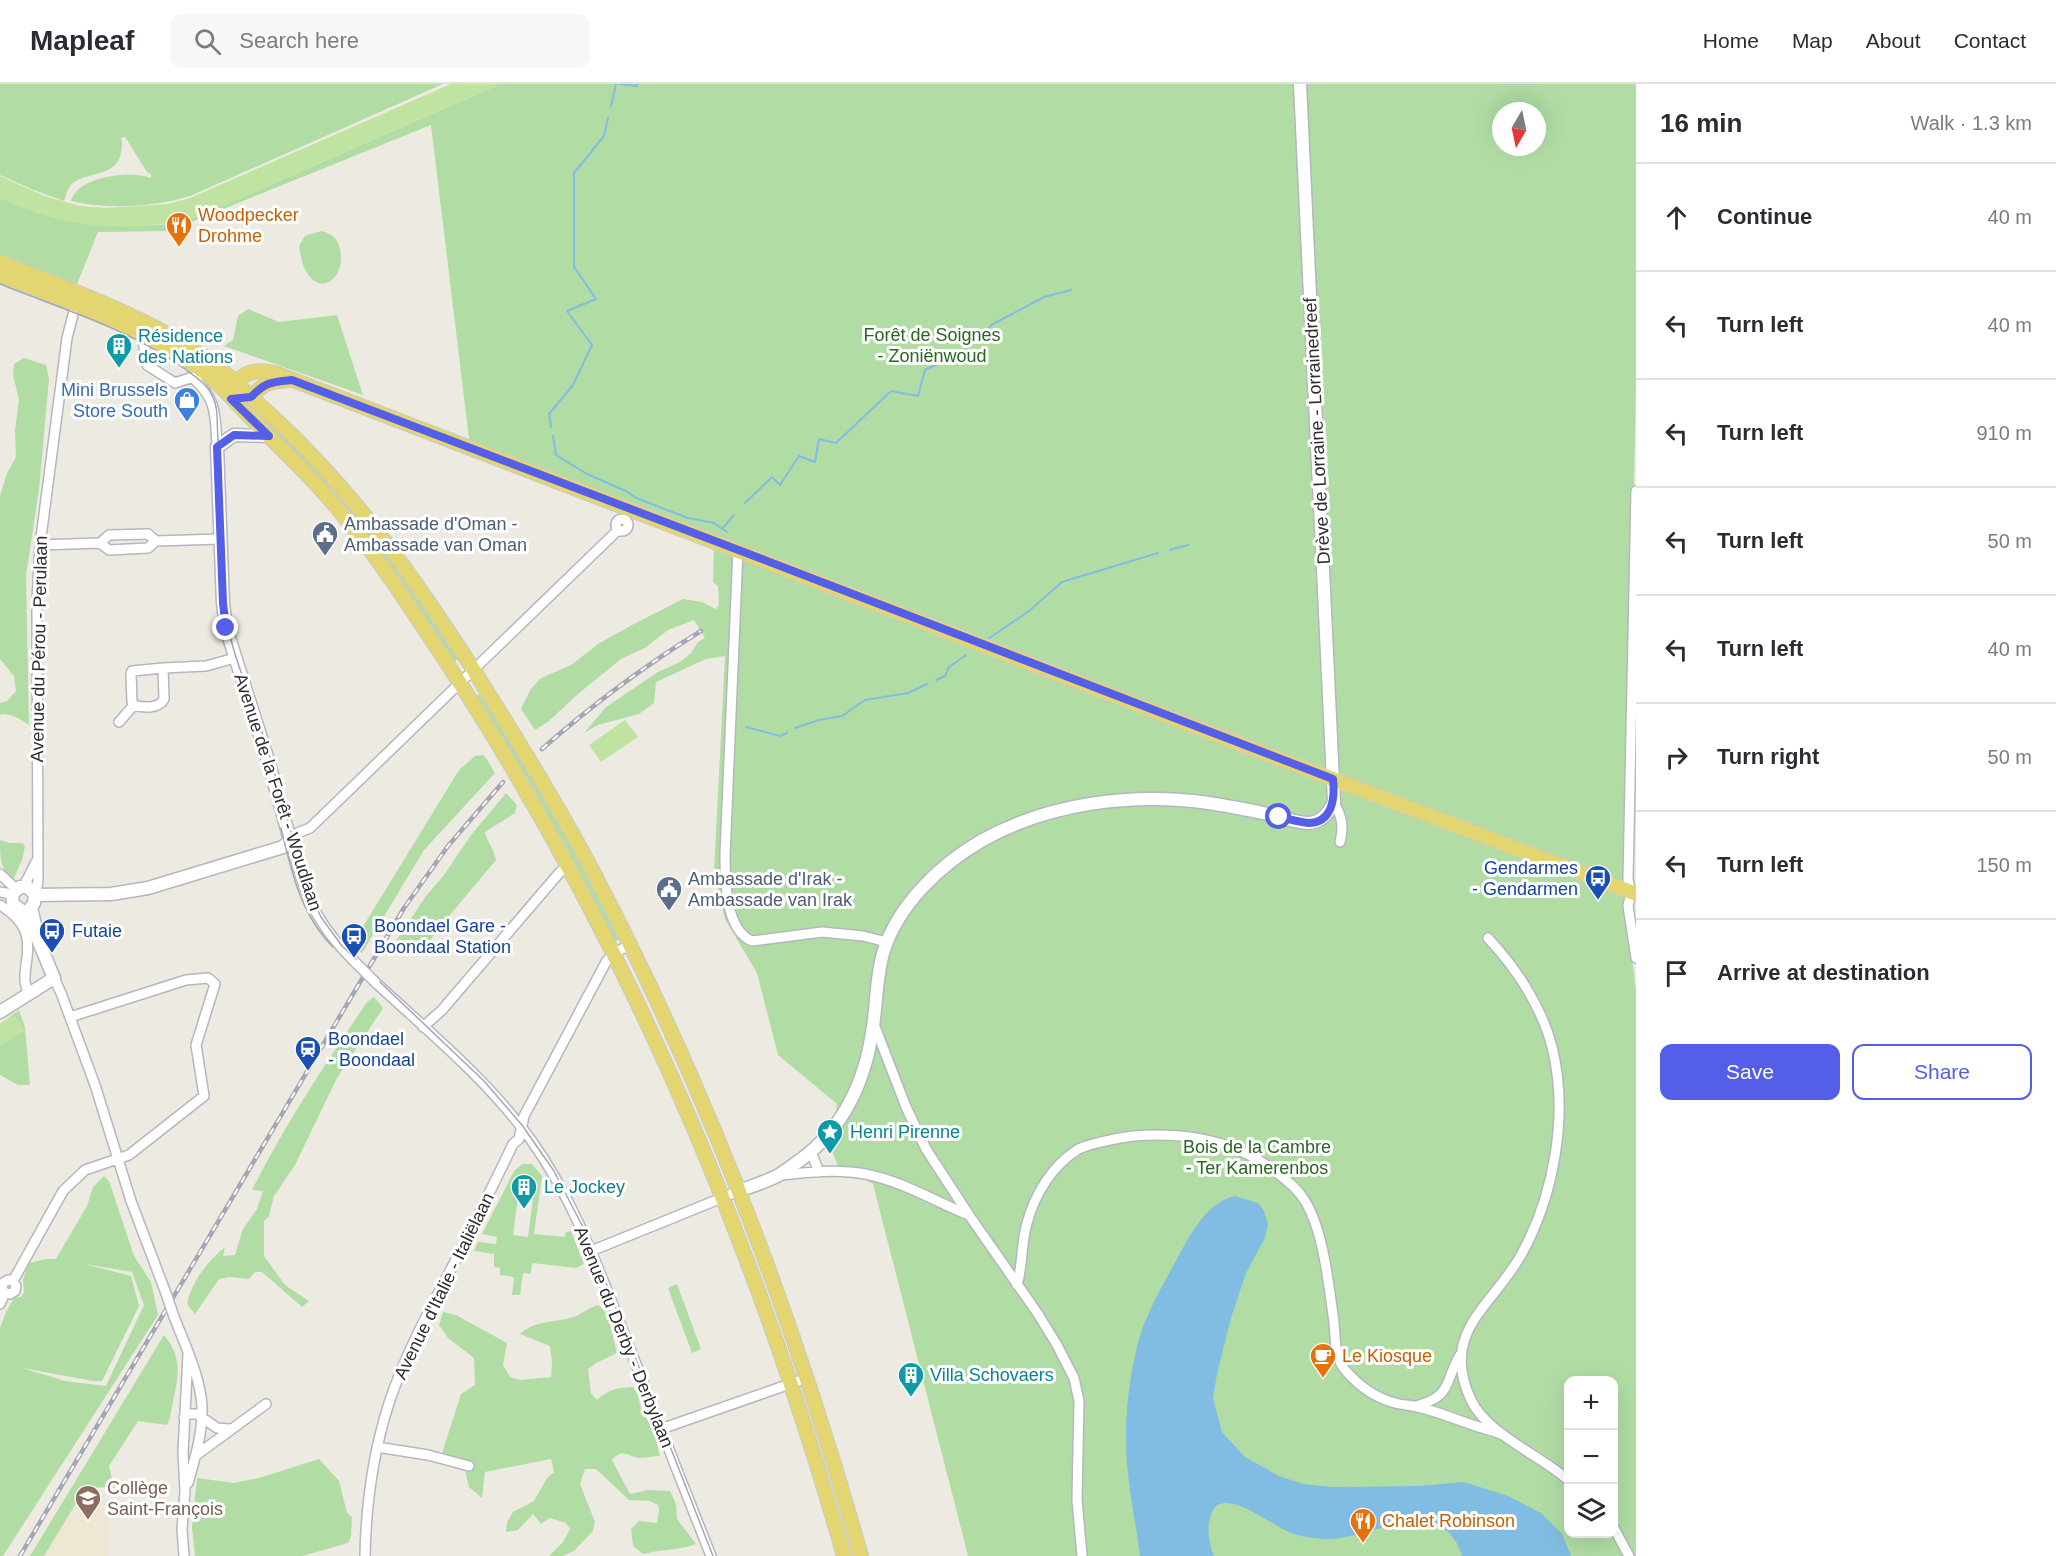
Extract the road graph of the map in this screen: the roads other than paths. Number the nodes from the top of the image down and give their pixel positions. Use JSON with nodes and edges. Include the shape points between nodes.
{"nodes":[{"id":1,"x":1300,"y":84,"type":"edge"},
{"id":2,"x":0,"y":262,"type":"edge"},
{"id":3,"x":0,"y":275,"type":"edge"},
{"id":4,"x":77,"y":300,"type":"junction"},
{"id":5,"x":142,"y":335,"type":"junction"},
{"id":6,"x":199,"y":375,"type":"junction"},
{"id":7,"x":292,"y":380,"type":"junction"},
{"id":8,"x":236,"y":383,"type":"junction"},
{"id":9,"x":251,"y":397,"type":"junction"},
{"id":10,"x":231,"y":399,"type":"junction"},
{"id":11,"x":269,"y":436,"type":"junction"},
{"id":12,"x":217,"y":447,"type":"junction"},
{"id":13,"x":1636,"y":491,"type":"edge"},
{"id":14,"x":617,"y":531,"type":"dead end"},
{"id":15,"x":220,"y":539,"type":"junction"},
{"id":16,"x":156,"y":541,"type":"junction"},
{"id":17,"x":100,"y":543,"type":"junction"},
{"id":18,"x":40,"y":545,"type":"junction"},
{"id":19,"x":738,"y":549,"type":"junction"},
{"id":20,"x":235,"y":658,"type":"junction"},
{"id":21,"x":163,"y":668,"type":"junction"},
{"id":22,"x":473,"y":670,"type":"junction"},
{"id":23,"x":460,"y":683,"type":"junction"},
{"id":24,"x":134,"y":705,"type":"junction"},
{"id":25,"x":119,"y":722,"type":"dead end"},
{"id":26,"x":1333,"y":779,"type":"junction"},
{"id":27,"x":1334,"y":802,"type":"junction"},
{"id":28,"x":290,"y":840,"type":"junction"},
{"id":29,"x":1340,"y":842,"type":"dead end"},
{"id":30,"x":569,"y":867,"type":"junction"},
{"id":31,"x":0,"y":874,"type":"edge"},
{"id":32,"x":1634,"y":892,"type":"edge"},
{"id":33,"x":21,"y":898,"type":"edge"},
{"id":34,"x":1617,"y":904,"type":"dead end"},
{"id":35,"x":0,"y":905,"type":"edge"},
{"id":36,"x":1628,"y":906,"type":"junction"},
{"id":37,"x":1488,"y":938,"type":"dead end"},
{"id":38,"x":887,"y":942,"type":"junction"},
{"id":39,"x":629,"y":945,"type":"junction"},
{"id":40,"x":613,"y":954,"type":"junction"},
{"id":41,"x":1636,"y":958,"type":"edge"},
{"id":42,"x":54,"y":978,"type":"junction"},
{"id":43,"x":29,"y":993,"type":"junction"},
{"id":44,"x":0,"y":1012,"type":"edge"},
{"id":45,"x":70,"y":1017,"type":"junction"},
{"id":46,"x":874,"y":1024,"type":"junction"},
{"id":47,"x":423,"y":1027,"type":"junction"},
{"id":48,"x":522,"y":1127,"type":"junction"},
{"id":49,"x":811,"y":1152,"type":"junction"},
{"id":50,"x":118,"y":1159,"type":"junction"},
{"id":51,"x":819,"y":1172,"type":"junction"},
{"id":52,"x":778,"y":1175,"type":"junction"},
{"id":53,"x":739,"y":1191,"type":"junction"},
{"id":54,"x":722,"y":1198,"type":"junction"},
{"id":55,"x":969,"y":1215,"type":"junction"},
{"id":56,"x":591,"y":1251,"type":"junction"},
{"id":57,"x":5,"y":1284,"type":"edge"},
{"id":58,"x":1017,"y":1285,"type":"junction"},
{"id":59,"x":0,"y":1304,"type":"edge"},
{"id":60,"x":188,"y":1354,"type":"junction"},
{"id":61,"x":1461,"y":1354,"type":"junction"},
{"id":62,"x":807,"y":1378,"type":"junction"},
{"id":63,"x":790,"y":1383,"type":"junction"},
{"id":64,"x":199,"y":1388,"type":"junction"},
{"id":65,"x":187,"y":1389,"type":"junction"},
{"id":66,"x":1444,"y":1392,"type":"junction"},
{"id":67,"x":266,"y":1404,"type":"dead end"},
{"id":68,"x":1416,"y":1406,"type":"junction"},
{"id":69,"x":1444,"y":1415,"type":"junction"},
{"id":70,"x":184,"y":1417,"type":"junction"},
{"id":71,"x":201,"y":1417,"type":"junction"},
{"id":72,"x":230,"y":1429,"type":"junction"},
{"id":73,"x":661,"y":1429,"type":"junction"},
{"id":74,"x":1503,"y":1435,"type":"junction"},
{"id":75,"x":377,"y":1447,"type":"junction"},
{"id":76,"x":183,"y":1452,"type":"junction"},
{"id":77,"x":196,"y":1456,"type":"junction"},
{"id":78,"x":469,"y":1466,"type":"dead end"},
{"id":79,"x":1564,"y":1476,"type":"edge"},
{"id":80,"x":186,"y":1491,"type":"junction"},
{"id":81,"x":1618,"y":1535,"type":"edge"},
{"id":82,"x":184,"y":1556,"type":"edge"},
{"id":83,"x":365,"y":1556,"type":"edge"},
{"id":84,"x":711,"y":1556,"type":"edge"},
{"id":85,"x":844,"y":1556,"type":"edge"},
{"id":86,"x":861,"y":1556,"type":"edge"},
{"id":87,"x":1082,"y":1556,"type":"edge"},
{"id":88,"x":1629,"y":1556,"type":"edge"}],
"edges":[{"from":1,"to":26,"type":"street","name":"Drève de Lorraine - Lorrainedreef"},
{"from":2,"to":4,"type":"main road"},
{"from":3,"to":4,"type":"main road"},
{"from":4,"to":5,"type":"main road"},
{"from":4,"to":8,"type":"main road","via":[[165,332],[212,362]]},
{"from":4,"to":18,"type":"street","name":"Avenue du Pérou - Perulaan","via":[[66,338]]},
{"from":5,"to":6,"type":"main road"},
{"from":5,"to":6,"type":"street","via":[[147,365],[175,382]]},
{"from":6,"to":10,"type":"main road"},
{"from":6,"to":12,"type":"street","name":"Avenue de la Forêt - Woudlaan","via":[[214,406]]},
{"from":7,"to":8,"type":"main road","via":[[262,370],[245,374]]},
{"from":7,"to":9,"type":"main road","via":[[271,382]]},
{"from":7,"to":19,"type":"main road"},
{"from":8,"to":9,"type":"main road"},
{"from":8,"to":10,"type":"main road"},
{"from":9,"to":10,"type":"main road"},
{"from":9,"to":22,"type":"main road","via":[[299,440],[362,509]]},
{"from":10,"to":11,"type":"main road"},
{"from":11,"to":12,"type":"street","via":[[234,435]]},
{"from":11,"to":23,"type":"main road","via":[[353,528]]},
{"from":12,"to":15,"type":"street","name":"Avenue de la Forêt - Woudlaan"},
{"from":13,"to":32,"type":"street","via":[[1628,880]]},
{"from":14,"to":22,"type":"street"},
{"from":15,"to":16,"type":"street"},
{"from":15,"to":20,"type":"street","name":"Avenue de la Forêt - Woudlaan","via":[[223,610]]},
{"from":16,"to":17,"type":"street","via":[[148,534],[109,535]]},
{"from":16,"to":17,"type":"street","via":[[148,549],[109,550]]},
{"from":17,"to":18,"type":"street"},
{"from":18,"to":33,"type":"street","name":"Avenue du Pérou - Perulaan","via":[[37,887]]},
{"from":19,"to":26,"type":"main road"},
{"from":19,"to":38,"type":"street","via":[[725,855],[728,904],[736,925],[752,941],[822,932]]},
{"from":20,"to":21,"type":"street","via":[[206,666]]},
{"from":20,"to":28,"type":"street","name":"Avenue de la Forêt - Woudlaan"},
{"from":21,"to":24,"type":"street","via":[[163,703]]},
{"from":21,"to":24,"type":"street","via":[[132,671]]},
{"from":22,"to":23,"type":"street"},
{"from":22,"to":39,"type":"main road","via":[[556,805]]},
{"from":23,"to":28,"type":"street","via":[[310,828]]},
{"from":23,"to":30,"type":"main road"},
{"from":24,"to":25,"type":"street"},
{"from":26,"to":27,"type":"street","name":"Drève de Lorraine - Lorrainedreef"},
{"from":26,"to":32,"type":"main road"},
{"from":27,"to":29,"type":"street","via":[[1342,816]]},
{"from":27,"to":38,"type":"street","via":[[1329,811],[1307,823],[1175,800],[1127,800],[1052,812],[1010,827],[953,859],[911,902]]},
{"from":28,"to":33,"type":"street","via":[[283,847],[148,888],[111,894]]},
{"from":28,"to":47,"type":"street","name":"Avenue de la Forêt - Woudlaan","bridge":true,"via":[[314,913],[329,935]]},
{"from":30,"to":40,"type":"main road"},
{"from":30,"to":47,"type":"street","via":[[560,872]]},
{"from":31,"to":33,"type":"street"},
{"from":32,"to":36,"type":"street"},
{"from":33,"to":35,"type":"street"},
{"from":33,"to":42,"type":"street"},
{"from":33,"to":43,"type":"street","via":[[28,937],[24,981]]},
{"from":34,"to":36,"type":"street"},
{"from":36,"to":41,"type":"street"},
{"from":37,"to":61,"type":"street","via":[[1526,988],[1551,1045],[1558,1084],[1557,1126],[1551,1173],[1536,1223],[1520,1257],[1470,1326]]},
{"from":38,"to":46,"type":"street","via":[[877,983]]},
{"from":39,"to":40,"type":"street"},
{"from":39,"to":53,"type":"main road"},
{"from":40,"to":48,"type":"street","name":"Avenue d'Italie - Italiëlaan"},
{"from":40,"to":54,"type":"main road"},
{"from":42,"to":43,"type":"street"},
{"from":42,"to":45,"type":"street"},
{"from":43,"to":44,"type":"street"},
{"from":45,"to":50,"type":"street"},
{"from":45,"to":50,"type":"street","via":[[186,980],[208,978],[215,984],[196,1045],[204,1096],[134,1151]]},
{"from":46,"to":49,"type":"street","via":[[869,1057],[856,1093],[840,1121]]},
{"from":46,"to":55,"type":"street","via":[[926,1149]]},
{"from":47,"to":48,"type":"street","name":"Avenue de la Forêt - Woudlaan","via":[[483,1083]]},
{"from":48,"to":56,"type":"street","name":"Avenue du Derby - Derbylaan","via":[[561,1186]]},
{"from":48,"to":75,"type":"street","name":"Avenue d'Italie - Italiëlaan","via":[[405,1360]]},
{"from":49,"to":51,"type":"street"},
{"from":49,"to":52,"type":"street"},
{"from":50,"to":57,"type":"street","via":[[85,1170],[63,1191]]},
{"from":50,"to":60,"type":"street","bridge":true},
{"from":51,"to":52,"type":"street"},
{"from":51,"to":55,"type":"street","via":[[857,1173],[884,1179]]},
{"from":52,"to":53,"type":"street"},
{"from":53,"to":54,"type":"street"},
{"from":53,"to":62,"type":"main road"},
{"from":54,"to":56,"type":"street"},
{"from":54,"to":63,"type":"main road"},
{"from":55,"to":58,"type":"street"},
{"from":56,"to":73,"type":"street","name":"Avenue du Derby - Derbylaan"},
{"from":57,"to":59,"type":"street"},
{"from":58,"to":68,"type":"street","via":[[1026,1224],[1036,1197],[1055,1167],[1079,1148],[1159,1134],[1218,1142],[1264,1163],[1305,1200],[1319,1236],[1338,1358],[1344,1369],[1374,1395]]},
{"from":58,"to":87,"type":"street","via":[[1068,1364],[1077,1389],[1077,1500]]},
{"from":60,"to":64,"type":"street"},
{"from":60,"to":65,"type":"street"},
{"from":61,"to":66,"type":"street"},
{"from":61,"to":74,"type":"street","via":[[1462,1376],[1472,1402]]},
{"from":62,"to":63,"type":"street"},
{"from":62,"to":86,"type":"main road"},
{"from":63,"to":73,"type":"street"},
{"from":63,"to":85,"type":"main road"},
{"from":64,"to":65,"type":"street","via":[[191,1383]]},
{"from":64,"to":71,"type":"street"},
{"from":65,"to":70,"type":"street"},
{"from":66,"to":68,"type":"street"},
{"from":66,"to":69,"type":"street"},
{"from":67,"to":72,"type":"street"},
{"from":68,"to":69,"type":"street"},
{"from":69,"to":74,"type":"street"},
{"from":70,"to":71,"type":"street","via":[[191,1413]]},
{"from":70,"to":76,"type":"street"},
{"from":71,"to":72,"type":"street","via":[[217,1428]]},
{"from":71,"to":77,"type":"street"},
{"from":72,"to":77,"type":"street"},
{"from":73,"to":84,"type":"street","name":"Avenue du Derby - Derbylaan"},
{"from":74,"to":79,"type":"street"},
{"from":75,"to":78,"type":"street"},
{"from":75,"to":83,"type":"street","name":"Avenue d'Italie - Italiëlaan"},
{"from":76,"to":77,"type":"street"},
{"from":76,"to":80,"type":"street"},
{"from":77,"to":80,"type":"street"},
{"from":80,"to":82,"type":"street"},
{"from":81,"to":88,"type":"street"}]}
